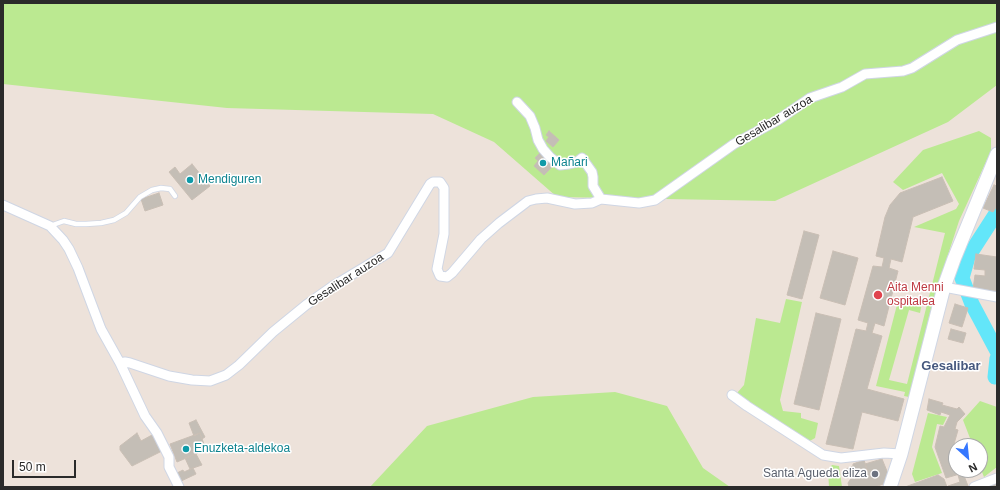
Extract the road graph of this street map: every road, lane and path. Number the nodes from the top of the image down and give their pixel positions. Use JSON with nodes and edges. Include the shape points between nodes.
{"nodes":[{"id":1,"x":997,"y":27,"type":"edge"},
{"id":2,"x":517,"y":102,"type":"dead end"},
{"id":3,"x":997,"y":154,"type":"edge"},
{"id":4,"x":175,"y":196,"type":"dead end"},
{"id":5,"x":601,"y":200,"type":"junction"},
{"id":6,"x":3,"y":205,"type":"edge"},
{"id":7,"x":50,"y":226,"type":"junction"},
{"id":8,"x":944,"y":288,"type":"junction"},
{"id":9,"x":997,"y":297,"type":"edge"},
{"id":10,"x":120,"y":363,"type":"junction"},
{"id":11,"x":732,"y":395,"type":"dead end"},
{"id":12,"x":901,"y":454,"type":"junction"},
{"id":13,"x":997,"y":478,"type":"edge"},
{"id":14,"x":179,"y":487,"type":"edge"},
{"id":15,"x":890,"y":487,"type":"edge"},
{"id":16,"x":974,"y":487,"type":"edge"}],
"edges":[{"from":1,"to":5,"type":"street","name":"Gesalibar auzoa","via":[[957,40],[912,68],[865,74],[842,87],[810,98],[778,120],[734,144],[655,200],[639,204]]},
{"from":2,"to":5,"type":"street","via":[[530,116],[538,140],[550,157],[560,165],[577,162],[582,158],[592,172],[593,186]]},
{"from":3,"to":8,"type":"main road"},
{"from":4,"to":7,"type":"lane","via":[[170,189],[152,190],[114,220],[86,224],[64,221]]},
{"from":5,"to":10,"type":"street","name":"Gesalibar auzoa","via":[[575,204],[547,198],[528,201],[481,239],[449,277],[444,278],[439,275],[437,269],[444,234],[444,188],[440,182],[435,181],[430,184],[388,253],[306,305],[272,332],[226,375],[210,381],[192,380],[169,376],[130,363]]},
{"from":6,"to":7,"type":"street"},
{"from":7,"to":10,"type":"street","via":[[69,249],[99,324]]},
{"from":8,"to":9,"type":"street"},
{"from":8,"to":12,"type":"main road"},
{"from":10,"to":14,"type":"street","via":[[142,410],[169,457],[169,466]]},
{"from":11,"to":12,"type":"street","via":[[823,455],[841,458],[884,453]]},
{"from":12,"to":15,"type":"main road"},
{"from":13,"to":16,"type":"street"}]}
